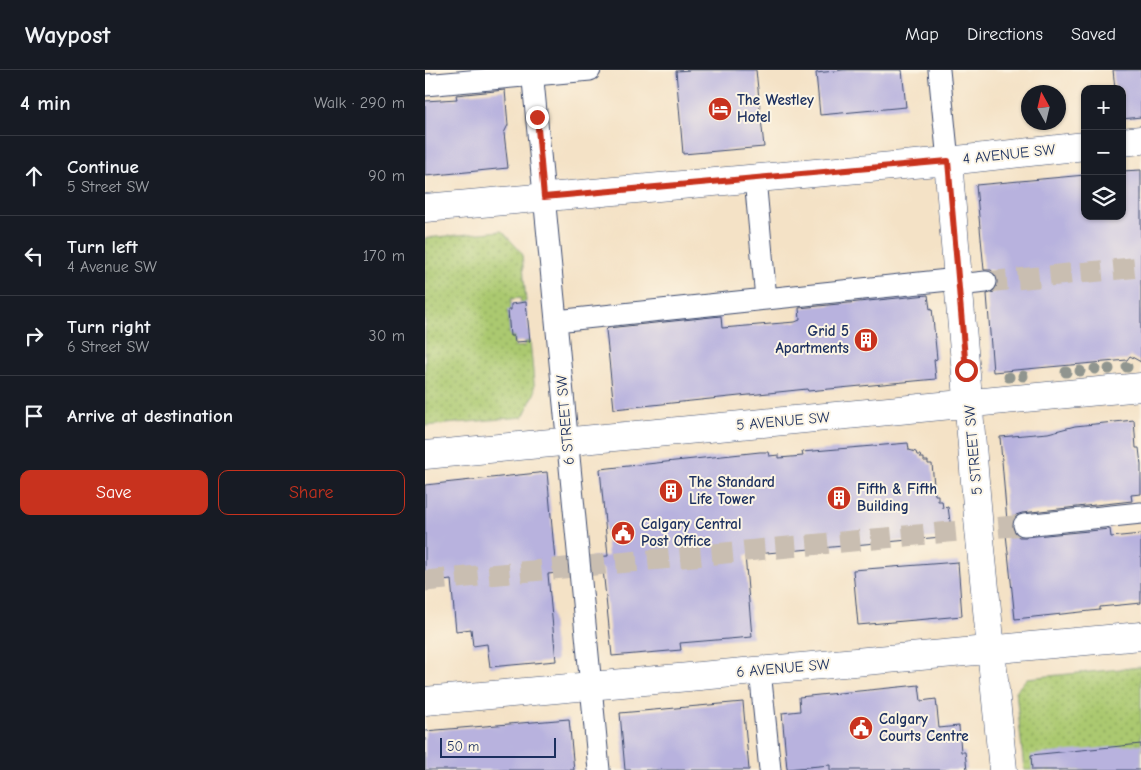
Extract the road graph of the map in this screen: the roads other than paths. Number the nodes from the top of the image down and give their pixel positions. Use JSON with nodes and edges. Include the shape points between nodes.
{"nodes":[{"id":1,"x":591,"y":70,"type":"edge"},
{"id":2,"x":939,"y":70,"type":"edge"},
{"id":3,"x":533,"y":73,"type":"edge"},
{"id":4,"x":425,"y":85,"type":"edge"},
{"id":5,"x":1141,"y":140,"type":"edge"},
{"id":6,"x":1126,"y":142,"type":"edge"},
{"id":7,"x":1081,"y":146,"type":"edge"},
{"id":8,"x":948,"y":161,"type":"junction"},
{"id":9,"x":755,"y":178,"type":"junction"},
{"id":10,"x":544,"y":197,"type":"junction"},
{"id":11,"x":425,"y":208,"type":"edge"},
{"id":12,"x":958,"y":282,"type":"junction"},
{"id":13,"x":986,"y":282,"type":"tunnel mouth"},
{"id":14,"x":766,"y":299,"type":"junction"},
{"id":15,"x":556,"y":321,"type":"junction"},
{"id":16,"x":1141,"y":387,"type":"edge"},
{"id":17,"x":969,"y":404,"type":"junction"},
{"id":18,"x":567,"y":442,"type":"junction"},
{"id":19,"x":425,"y":455,"type":"edge"},
{"id":20,"x":1141,"y":513,"type":"edge"},
{"id":21,"x":1024,"y":525,"type":"tunnel mouth"},
{"id":22,"x":1141,"y":636,"type":"edge"},
{"id":23,"x":991,"y":650,"type":"junction"},
{"id":24,"x":760,"y":670,"type":"junction"},
{"id":25,"x":590,"y":685,"type":"junction"},
{"id":26,"x":425,"y":701,"type":"edge"},
{"id":27,"x":599,"y":770,"type":"edge"},
{"id":28,"x":770,"y":770,"type":"edge"},
{"id":29,"x":1003,"y":770,"type":"edge"}],
"edges":[{"from":1,"to":3,"type":"street"},
{"from":2,"to":8,"type":"street","name":"5 STREET SW"},
{"from":3,"to":4,"type":"street"},
{"from":3,"to":10,"type":"street","name":"6 STREET SW"},
{"from":5,"to":6,"type":"main road"},
{"from":7,"to":8,"type":"main road","name":"4 AVENUE SW"},
{"from":8,"to":9,"type":"main road","name":"4 AVENUE SW"},
{"from":8,"to":12,"type":"main road","name":"5 STREET SW"},
{"from":9,"to":10,"type":"main road","name":"4 AVENUE SW"},
{"from":9,"to":14,"type":"street"},
{"from":10,"to":11,"type":"main road","name":"4 AVENUE SW"},
{"from":10,"to":15,"type":"street","name":"6 STREET SW"},
{"from":12,"to":13,"type":"street"},
{"from":12,"to":14,"type":"street"},
{"from":12,"to":17,"type":"main road","name":"5 STREET SW"},
{"from":14,"to":15,"type":"street"},
{"from":15,"to":18,"type":"street","name":"6 STREET SW"},
{"from":16,"to":17,"type":"main road","name":"5 AVENUE SW"},
{"from":17,"to":18,"type":"main road","name":"5 AVENUE SW"},
{"from":17,"to":23,"type":"main road","name":"5 STREET SW"},
{"from":18,"to":19,"type":"main road","name":"5 AVENUE SW"},
{"from":18,"to":25,"type":"street","name":"6 STREET SW"},
{"from":20,"to":21,"type":"street"},
{"from":22,"to":23,"type":"main road","name":"6 AVENUE SW"},
{"from":23,"to":24,"type":"main road","name":"6 AVENUE SW"},
{"from":23,"to":29,"type":"main road","name":"5 STREET SW"},
{"from":24,"to":25,"type":"main road","name":"6 AVENUE SW"},
{"from":24,"to":28,"type":"street"},
{"from":25,"to":26,"type":"main road","name":"6 AVENUE SW"},
{"from":25,"to":27,"type":"street","name":"6 STREET SW"}]}
